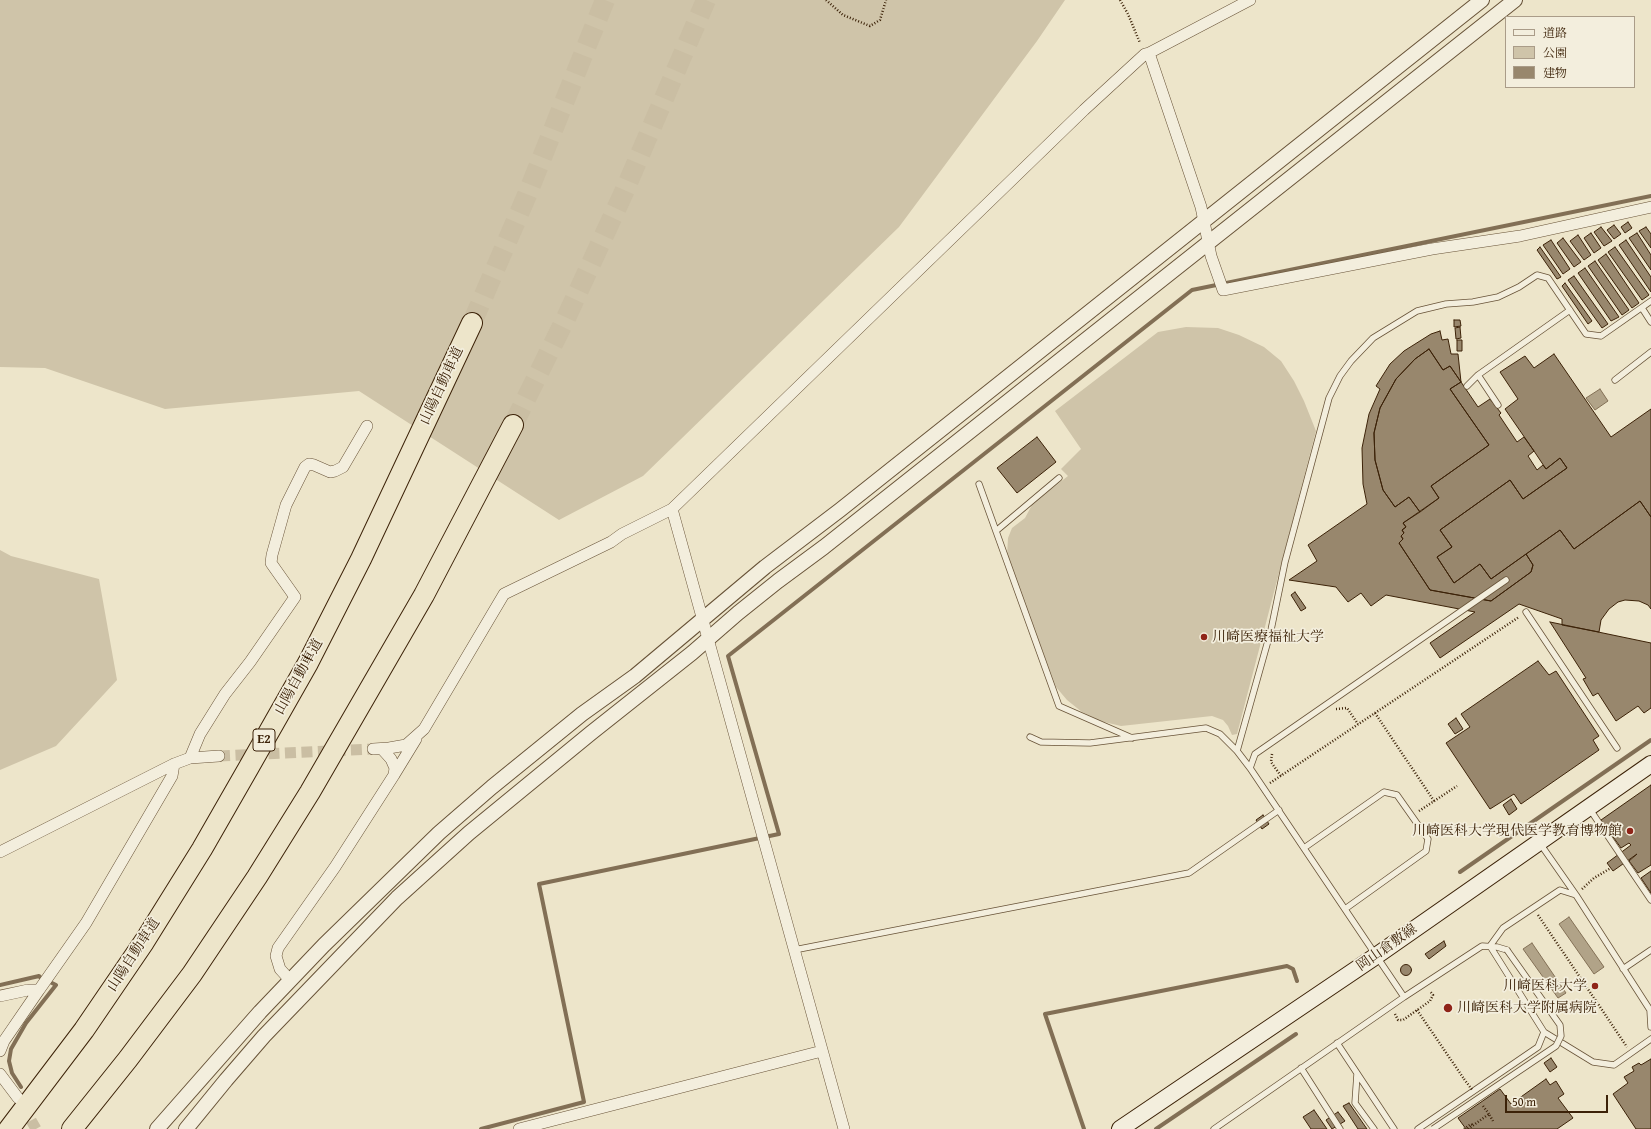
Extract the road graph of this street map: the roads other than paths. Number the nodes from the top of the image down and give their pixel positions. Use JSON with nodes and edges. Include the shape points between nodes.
{"nodes":[{"id":1,"x":1250,"y":0,"type":"edge"},
{"id":2,"x":1482,"y":0,"type":"edge"},
{"id":3,"x":1515,"y":0,"type":"edge"},
{"id":4,"x":1147,"y":54,"type":"junction"},
{"id":5,"x":1651,"y":207,"type":"edge"},
{"id":6,"x":1204,"y":221,"type":"junction"},
{"id":7,"x":1208,"y":242,"type":"junction"},
{"id":8,"x":1651,"y":302,"type":"edge"},
{"id":9,"x":1642,"y":308,"type":"junction"},
{"id":10,"x":1570,"y":310,"type":"junction"},
{"id":11,"x":1651,"y":322,"type":"edge"},
{"id":12,"x":472,"y":323,"type":"tunnel mouth"},
{"id":13,"x":1651,"y":352,"type":"edge"},
{"id":14,"x":1478,"y":375,"type":"junction"},
{"id":15,"x":1615,"y":380,"type":"dead end"},
{"id":16,"x":1467,"y":386,"type":"dead end"},
{"id":17,"x":1498,"y":405,"type":"dead end"},
{"id":18,"x":513,"y":425,"type":"tunnel mouth"},
{"id":19,"x":367,"y":426,"type":"dead end"},
{"id":20,"x":1059,"y":478,"type":"dead end"},
{"id":21,"x":979,"y":484,"type":"dead end"},
{"id":22,"x":672,"y":509,"type":"junction"},
{"id":23,"x":996,"y":531,"type":"junction"},
{"id":24,"x":1506,"y":580,"type":"dead end"},
{"id":25,"x":1526,"y":612,"type":"road end"},
{"id":26,"x":703,"y":619,"type":"junction"},
{"id":27,"x":708,"y":639,"type":"junction"},
{"id":28,"x":417,"y":736,"type":"junction"},
{"id":29,"x":1030,"y":737,"type":"dead end"},
{"id":30,"x":1132,"y":738,"type":"junction"},
{"id":31,"x":1617,"y":748,"type":"dead end"},
{"id":32,"x":1237,"y":752,"type":"junction"},
{"id":33,"x":219,"y":756,"type":"tunnel mouth"},
{"id":34,"x":190,"y":758,"type":"junction"},
{"id":35,"x":174,"y":764,"type":"junction"},
{"id":36,"x":1651,"y":764,"type":"edge"},
{"id":37,"x":1250,"y":768,"type":"junction"},
{"id":38,"x":394,"y":775,"type":"junction"},
{"id":39,"x":1589,"y":808,"type":"junction"},
{"id":40,"x":1279,"y":810,"type":"junction"},
{"id":41,"x":1539,"y":842,"type":"junction"},
{"id":42,"x":1304,"y":848,"type":"junction"},
{"id":43,"x":0,"y":852,"type":"edge"},
{"id":44,"x":1576,"y":895,"type":"junction"},
{"id":45,"x":1651,"y":900,"type":"edge"},
{"id":46,"x":1345,"y":909,"type":"junction"},
{"id":47,"x":1490,"y":946,"type":"junction"},
{"id":48,"x":794,"y":950,"type":"junction"},
{"id":49,"x":1651,"y":950,"type":"edge"},
{"id":50,"x":1376,"y":956,"type":"junction"},
{"id":51,"x":1623,"y":969,"type":"junction"},
{"id":52,"x":290,"y":980,"type":"junction"},
{"id":53,"x":39,"y":990,"type":"junction"},
{"id":54,"x":0,"y":996,"type":"edge"},
{"id":55,"x":1404,"y":997,"type":"junction"},
{"id":56,"x":1651,"y":1017,"type":"edge"},
{"id":57,"x":1651,"y":1027,"type":"edge"},
{"id":58,"x":1544,"y":1032,"type":"junction"},
{"id":59,"x":1651,"y":1039,"type":"edge"},
{"id":60,"x":1337,"y":1043,"type":"junction"},
{"id":61,"x":0,"y":1051,"type":"edge"},
{"id":62,"x":822,"y":1051,"type":"junction"},
{"id":63,"x":1301,"y":1068,"type":"junction"},
{"id":64,"x":0,"y":1074,"type":"edge"},
{"id":65,"x":1357,"y":1074,"type":"junction"},
{"id":66,"x":18,"y":1098,"type":"tunnel mouth"},
{"id":67,"x":10,"y":1129,"type":"edge"},
{"id":68,"x":72,"y":1129,"type":"edge"},
{"id":69,"x":157,"y":1129,"type":"edge"},
{"id":70,"x":186,"y":1129,"type":"edge"},
{"id":71,"x":519,"y":1129,"type":"edge"},
{"id":72,"x":844,"y":1129,"type":"edge"},
{"id":73,"x":1120,"y":1129,"type":"edge"},
{"id":74,"x":1214,"y":1129,"type":"edge"},
{"id":75,"x":1340,"y":1129,"type":"edge"},
{"id":76,"x":1374,"y":1129,"type":"edge"},
{"id":77,"x":1394,"y":1129,"type":"edge"},
{"id":78,"x":1418,"y":1129,"type":"edge"},
{"id":79,"x":1433,"y":1129,"type":"edge"}],
"edges":[{"from":1,"to":4,"type":"street"},
{"from":2,"to":6,"type":"street"},
{"from":3,"to":7,"type":"street"},
{"from":4,"to":6,"type":"street","via":[[1199,200]]},
{"from":4,"to":22,"type":"street","via":[[1084,110]]},
{"from":5,"to":7,"type":"street","via":[[1520,236],[1424,251],[1223,290],[1210,256]]},
{"from":6,"to":7,"type":"street"},
{"from":6,"to":26,"type":"street","via":[[765,567]]},
{"from":7,"to":27,"type":"street"},
{"from":8,"to":9,"type":"lane"},
{"from":9,"to":10,"type":"lane","via":[[1601,336],[1586,334]]},
{"from":9,"to":11,"type":"lane"},
{"from":10,"to":14,"type":"lane"},
{"from":10,"to":32,"type":"lane","via":[[1548,278],[1537,275],[1498,298],[1418,310],[1373,338],[1351,361],[1329,398],[1285,562],[1271,630]]},
{"from":12,"to":67,"type":"highway","name":"山陽自動車道","number":"E2","via":[[361,559],[308,663],[202,849],[144,942],[84,1030]]},
{"from":13,"to":15,"type":"lane"},
{"from":14,"to":16,"type":"lane"},
{"from":14,"to":17,"type":"lane"},
{"from":18,"to":68,"type":"highway","via":[[424,595],[310,792],[257,877],[192,974]]},
{"from":19,"to":34,"type":"street","via":[[343,467],[330,472],[309,464],[305,467],[286,505],[271,563],[295,597],[225,694],[200,734]]},
{"from":20,"to":23,"type":"lane"},
{"from":21,"to":23,"type":"lane"},
{"from":22,"to":26,"type":"street"},
{"from":22,"to":28,"type":"street","via":[[504,594],[424,729]]},
{"from":23,"to":30,"type":"lane","via":[[1059,706]]},
{"from":24,"to":37,"type":"lane","via":[[1255,754]]},
{"from":25,"to":31,"type":"lane"},
{"from":26,"to":27,"type":"street"},
{"from":26,"to":52,"type":"street","via":[[635,676],[582,714],[439,833]]},
{"from":27,"to":48,"type":"street"},
{"from":27,"to":70,"type":"street","via":[[504,803],[397,898],[264,1036]]},
{"from":28,"to":38,"type":"street"},
{"from":28,"to":38,"type":"street","via":[[406,745],[378,749],[391,759],[395,768]]},
{"from":29,"to":30,"type":"lane","via":[[1041,742],[1090,743]]},
{"from":30,"to":32,"type":"lane","via":[[1206,728],[1220,734]]},
{"from":32,"to":37,"type":"lane"},
{"from":33,"to":34,"type":"street"},
{"from":34,"to":35,"type":"street"},
{"from":35,"to":43,"type":"street"},
{"from":35,"to":53,"type":"street","via":[[172,776],[86,923]]},
{"from":36,"to":39,"type":"main road","name":"岡山倉敷線"},
{"from":37,"to":40,"type":"lane"},
{"from":38,"to":52,"type":"street","via":[[335,867],[278,948],[276,956],[280,969]]},
{"from":39,"to":41,"type":"main road","name":"岡山倉敷線"},
{"from":39,"to":45,"type":"lane"},
{"from":40,"to":42,"type":"lane"},
{"from":40,"to":48,"type":"lane","via":[[1189,873]]},
{"from":41,"to":44,"type":"lane"},
{"from":41,"to":50,"type":"main road","name":"岡山倉敷線"},
{"from":42,"to":46,"type":"lane"},
{"from":42,"to":46,"type":"lane","via":[[1384,792],[1397,795],[1428,839],[1426,851]]},
{"from":44,"to":47,"type":"lane","via":[[1560,890],[1503,928]]},
{"from":44,"to":51,"type":"lane"},
{"from":46,"to":50,"type":"lane"},
{"from":47,"to":55,"type":"lane","via":[[1482,946]]},
{"from":47,"to":58,"type":"lane"},
{"from":47,"to":79,"type":"lane","bridge":true,"via":[[1506,950],[1560,1026],[1561,1036],[1556,1046]]},
{"from":48,"to":62,"type":"street"},
{"from":49,"to":51,"type":"lane"},
{"from":50,"to":55,"type":"lane"},
{"from":50,"to":73,"type":"main road","name":"岡山倉敷線"},
{"from":51,"to":56,"type":"lane","via":[[1650,1010]]},
{"from":52,"to":69,"type":"street"},
{"from":53,"to":54,"type":"street"},
{"from":53,"to":61,"type":"street","via":[[4,1041]]},
{"from":55,"to":60,"type":"lane"},
{"from":56,"to":57,"type":"lane"},
{"from":58,"to":59,"type":"lane","via":[[1594,1062],[1614,1065]]},
{"from":58,"to":78,"type":"lane","via":[[1538,1047]]},
{"from":60,"to":63,"type":"lane"},
{"from":60,"to":65,"type":"lane"},
{"from":62,"to":71,"type":"street"},
{"from":62,"to":72,"type":"street"},
{"from":63,"to":74,"type":"lane"},
{"from":63,"to":75,"type":"lane"},
{"from":64,"to":66,"type":"street"},
{"from":65,"to":76,"type":"lane","via":[[1356,1103]]},
{"from":65,"to":77,"type":"lane"}]}
